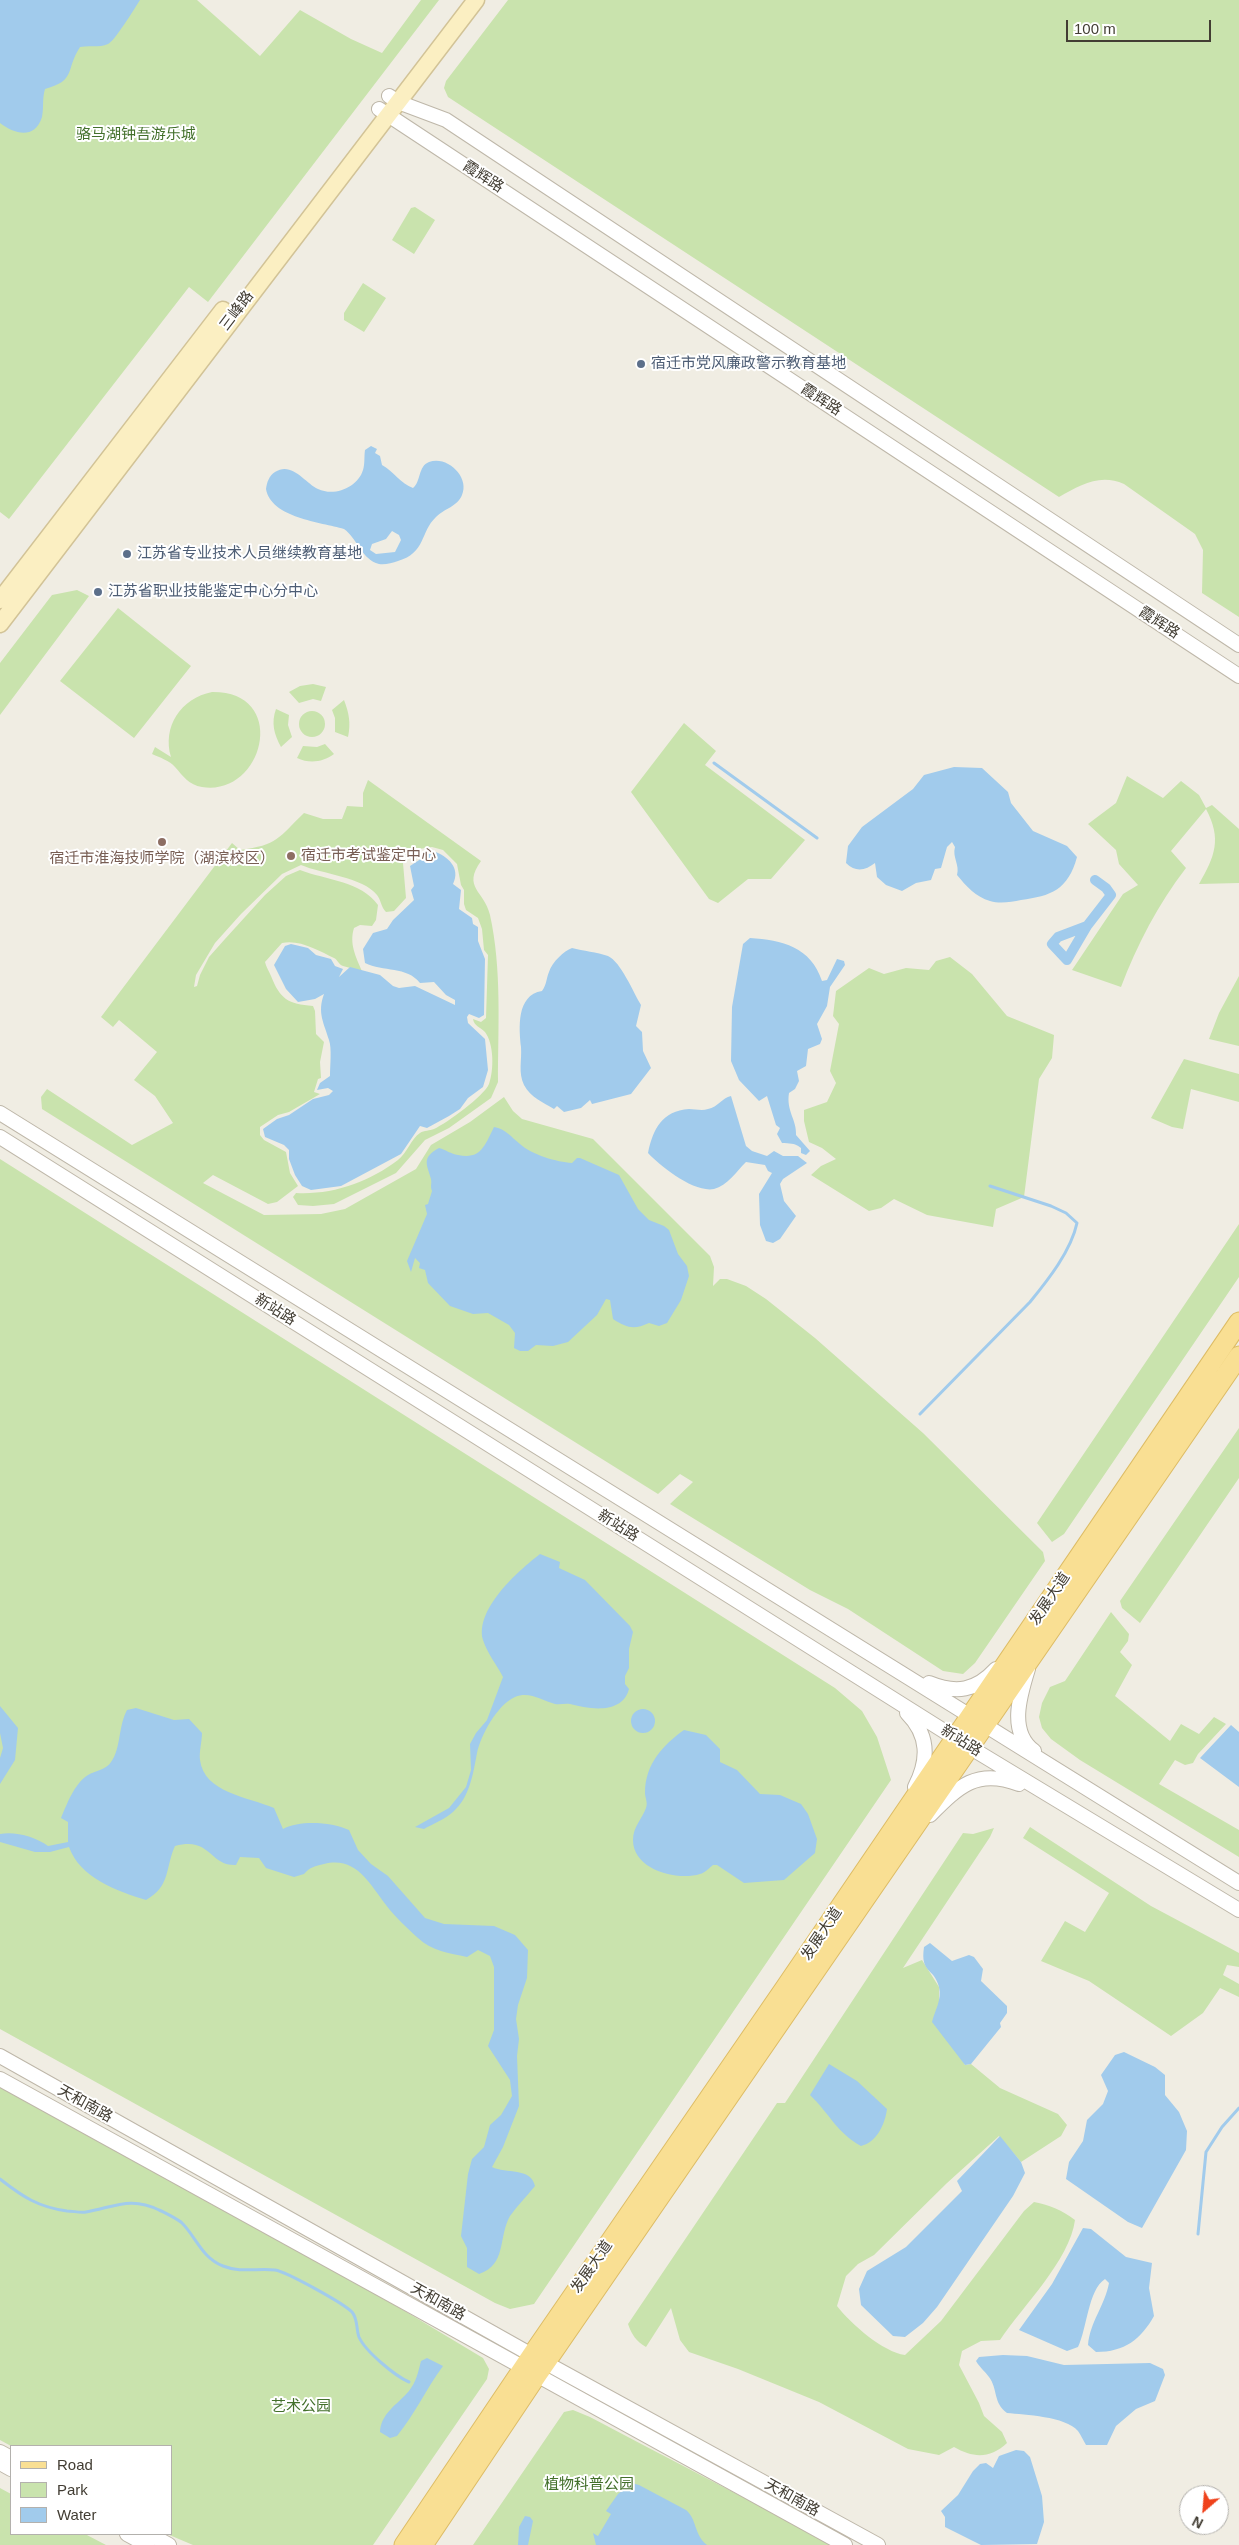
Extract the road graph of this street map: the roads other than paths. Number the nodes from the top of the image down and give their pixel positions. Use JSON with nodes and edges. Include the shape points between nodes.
{"nodes":[{"id":1,"x":463,"y":0,"type":"edge"},
{"id":2,"x":476,"y":0,"type":"edge"},
{"id":3,"x":388,"y":105,"type":"junction"},
{"id":4,"x":0,"y":600,"type":"edge"},
{"id":5,"x":0,"y":624,"type":"edge"},
{"id":6,"x":1239,"y":645,"type":"edge"},
{"id":7,"x":1239,"y":676,"type":"edge"},
{"id":8,"x":0,"y":1113,"type":"edge"},
{"id":9,"x":0,"y":1137,"type":"edge"},
{"id":10,"x":1239,"y":1322,"type":"edge"},
{"id":11,"x":1239,"y":1356,"type":"edge"},
{"id":12,"x":1024,"y":1654,"type":"junction"},
{"id":13,"x":892,"y":1667,"type":"junction"},
{"id":14,"x":873,"y":1687,"type":"junction"},
{"id":15,"x":978,"y":1721,"type":"junction"},
{"id":16,"x":963,"y":1743,"type":"junction"},
{"id":17,"x":1081,"y":1786,"type":"junction"},
{"id":18,"x":1066,"y":1806,"type":"junction"},
{"id":19,"x":899,"y":1836,"type":"junction"},
{"id":20,"x":1239,"y":1883,"type":"edge"},
{"id":21,"x":1239,"y":1910,"type":"edge"},
{"id":22,"x":0,"y":2056,"type":"edge"},
{"id":23,"x":0,"y":2079,"type":"edge"},
{"id":24,"x":534,"y":2365,"type":"junction"},
{"id":25,"x":129,"y":2535,"type":"edge"},
{"id":26,"x":150,"y":2535,"type":"edge"},
{"id":27,"x":147,"y":2545,"type":"edge"},
{"id":28,"x":169,"y":2545,"type":"edge"},
{"id":29,"x":404,"y":2545,"type":"edge"},
{"id":30,"x":423,"y":2545,"type":"edge"},
{"id":31,"x":845,"y":2545,"type":"edge"},
{"id":32,"x":878,"y":2545,"type":"edge"}],
"edges":[{"from":1,"to":3,"type":"main road","name":"三峰路"},
{"from":2,"to":3,"type":"main road","name":"三峰路"},
{"from":3,"to":4,"type":"main road","name":"三峰路"},
{"from":3,"to":5,"type":"main road","name":"三峰路"},
{"from":3,"to":6,"type":"street","name":"霞辉路","via":[[446,120]]},
{"from":3,"to":7,"type":"street","name":"霞辉路"},
{"from":8,"to":13,"type":"street","name":"新站路"},
{"from":9,"to":14,"type":"street","name":"新站路"},
{"from":10,"to":12,"type":"main road","name":"发展大道"},
{"from":11,"to":12,"type":"main road","name":"发展大道"},
{"from":12,"to":13,"type":"street","via":[[976,1686],[958,1691],[942,1688]]},
{"from":12,"to":15,"type":"main road","name":"发展大道"},
{"from":12,"to":17,"type":"street","via":[[1018,1718],[1024,1740]]},
{"from":13,"to":15,"type":"street","name":"新站路"},
{"from":14,"to":16,"type":"street","name":"新站路"},
{"from":14,"to":19,"type":"street","via":[[918,1724],[926,1745],[925,1762]]},
{"from":15,"to":16,"type":"main road","name":"发展大道"},
{"from":15,"to":17,"type":"street","name":"新站路"},
{"from":16,"to":18,"type":"street","name":"新站路"},
{"from":16,"to":19,"type":"main road","name":"发展大道"},
{"from":17,"to":20,"type":"street","name":"新站路"},
{"from":18,"to":19,"type":"street","via":[[1003,1778],[976,1779],[961,1786]]},
{"from":18,"to":21,"type":"street","name":"新站路"},
{"from":19,"to":24,"type":"main road","name":"发展大道"},
{"from":22,"to":24,"type":"street","name":"天和南路"},
{"from":23,"to":24,"type":"street","name":"天和南路"},
{"from":24,"to":29,"type":"main road","name":"发展大道"},
{"from":24,"to":30,"type":"main road","name":"发展大道"},
{"from":24,"to":31,"type":"street","name":"天和南路"},
{"from":24,"to":32,"type":"street","name":"天和南路"},
{"from":25,"to":27,"type":"street"},
{"from":26,"to":28,"type":"street"}]}
